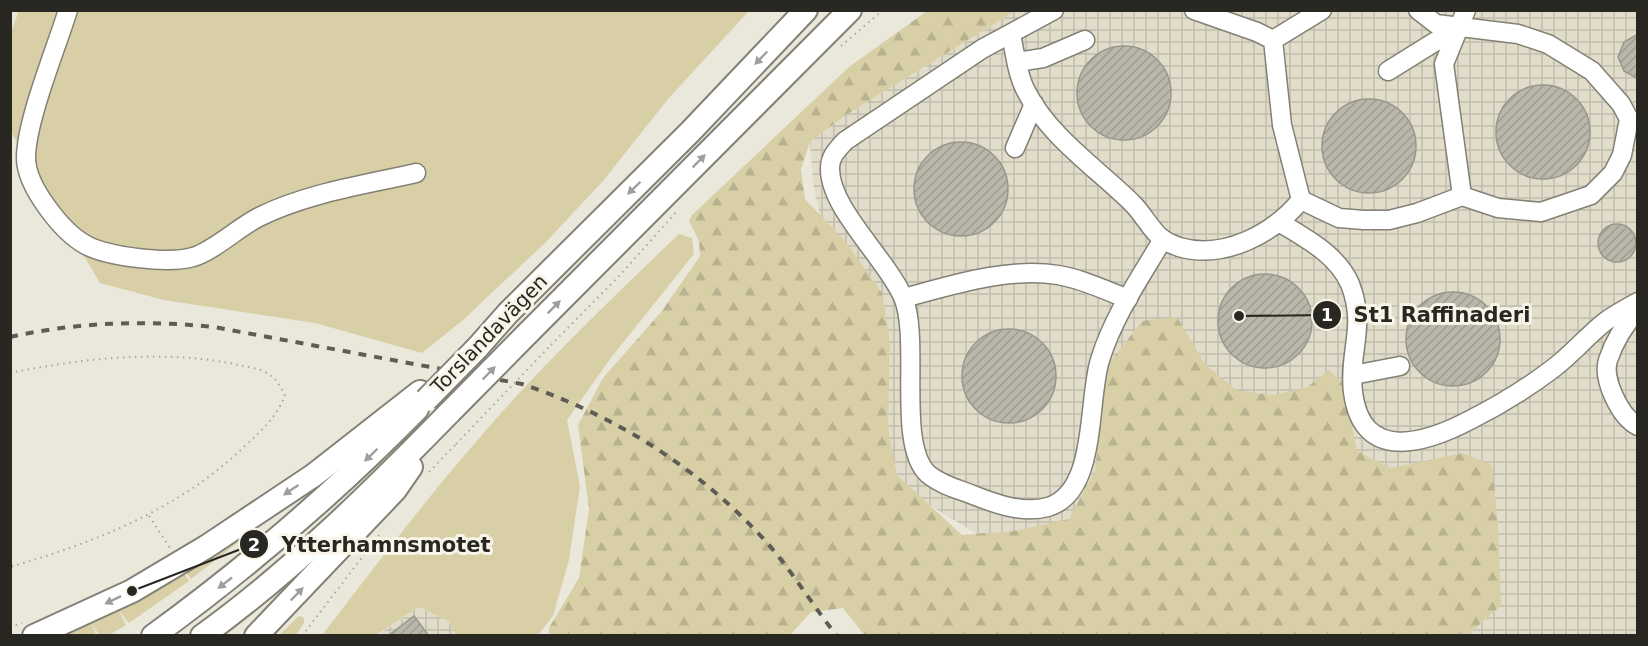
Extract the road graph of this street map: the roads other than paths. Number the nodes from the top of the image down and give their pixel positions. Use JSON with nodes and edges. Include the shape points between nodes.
{"nodes":[{"id":1,"x":68,"y":10,"type":"edge"},
{"id":2,"x":850,"y":10,"type":"edge"},
{"id":3,"x":861,"y":10,"type":"edge"},
{"id":4,"x":1054,"y":10,"type":"edge"},
{"id":5,"x":1194,"y":10,"type":"edge"},
{"id":6,"x":1322,"y":10,"type":"edge"},
{"id":7,"x":1418,"y":10,"type":"edge"},
{"id":8,"x":1466,"y":10,"type":"edge"},
{"id":9,"x":804,"y":12,"type":"edge"},
{"id":10,"x":832,"y":27,"type":"junction"},
{"id":11,"x":1456,"y":28,"type":"junction"},
{"id":12,"x":1011,"y":34,"type":"junction"},
{"id":13,"x":1085,"y":40,"type":"dead end"},
{"id":14,"x":1273,"y":40,"type":"junction"},
{"id":15,"x":1017,"y":62,"type":"junction"},
{"id":16,"x":1388,"y":71,"type":"dead end"},
{"id":17,"x":1034,"y":104,"type":"junction"},
{"id":18,"x":1633,"y":119,"type":"edge"},
{"id":19,"x":1015,"y":148,"type":"dead end"},
{"id":20,"x":416,"y":173,"type":"dead end"},
{"id":21,"x":1462,"y":196,"type":"junction"},
{"id":22,"x":1301,"y":200,"type":"junction"},
{"id":23,"x":1279,"y":222,"type":"junction"},
{"id":24,"x":1162,"y":239,"type":"junction"},
{"id":25,"x":904,"y":298,"type":"junction"},
{"id":26,"x":1128,"y":299,"type":"junction"},
{"id":27,"x":1638,"y":302,"type":"edge"},
{"id":28,"x":1638,"y":310,"type":"edge"},
{"id":29,"x":1400,"y":366,"type":"dead end"},
{"id":30,"x":1353,"y":375,"type":"junction"},
{"id":31,"x":423,"y":396,"type":"junction"},
{"id":32,"x":450,"y":412,"type":"junction"},
{"id":33,"x":1638,"y":426,"type":"edge"},
{"id":34,"x":34,"y":636,"type":"edge"},
{"id":35,"x":153,"y":636,"type":"edge"},
{"id":36,"x":201,"y":636,"type":"edge"},
{"id":37,"x":256,"y":636,"type":"edge"}],
"edges":[{"from":1,"to":20,"type":"lane","via":[[27,143],[26,166],[34,190],[84,244],[104,252],[173,259],[195,257],[274,211],[312,197]]},
{"from":2,"to":10,"type":"main road","name":"Torslandavägen"},
{"from":3,"to":10,"type":"main road"},
{"from":4,"to":12,"type":"lane"},
{"from":5,"to":14,"type":"lane"},
{"from":6,"to":14,"type":"lane"},
{"from":7,"to":11,"type":"lane","via":[[1436,24]]},
{"from":8,"to":11,"type":"lane"},
{"from":9,"to":31,"type":"main road","name":"Torslandavägen","one_way":true,"bridge":true,"via":[[477,348]]},
{"from":32,"to":10,"type":"main road","name":"Torslandavägen","one_way":true,"bridge":true},
{"from":11,"to":16,"type":"lane"},
{"from":11,"to":18,"type":"lane","via":[[1496,29],[1548,44],[1593,71]]},
{"from":11,"to":21,"type":"lane","via":[[1444,64]]},
{"from":12,"to":15,"type":"lane"},
{"from":12,"to":25,"type":"lane","via":[[964,60],[845,141],[832,155],[830,167],[839,203]]},
{"from":13,"to":15,"type":"lane","via":[[1043,58]]},
{"from":14,"to":22,"type":"lane","via":[[1282,125]]},
{"from":15,"to":17,"type":"lane"},
{"from":17,"to":19,"type":"lane"},
{"from":17,"to":24,"type":"lane","via":[[1058,133],[1141,212]]},
{"from":18,"to":21,"type":"lane","via":[[1613,173],[1603,186],[1577,202],[1541,212],[1521,212]]},
{"from":21,"to":22,"type":"lane","via":[[1389,220],[1339,218]]},
{"from":22,"to":23,"type":"lane"},
{"from":23,"to":24,"type":"lane","via":[[1254,239],[1207,249],[1180,247]]},
{"from":23,"to":30,"type":"lane","via":[[1326,253],[1341,267],[1349,283],[1359,323]]},
{"from":24,"to":26,"type":"lane"},
{"from":25,"to":26,"type":"lane","via":[[1026,274],[1058,276]]},
{"from":25,"to":26,"type":"lane","via":[[916,455],[927,472],[943,484],[1024,510],[1048,507],[1066,499],[1076,484],[1083,463],[1099,361]]},
{"from":27,"to":30,"type":"lane","via":[[1606,321],[1521,391],[1470,420],[1416,442],[1383,441],[1371,431],[1357,406]]},
{"from":28,"to":33,"type":"lane","via":[[1627,322],[1607,362],[1612,394],[1629,421]]},
{"from":29,"to":30,"type":"lane"},
{"from":31,"to":34,"type":"main road","one_way":true,"via":[[314,475],[179,563],[132,591]]},
{"from":31,"to":35,"type":"main road","name":"Torslandavägen","one_way":true,"via":[[327,497],[276,542]]},
{"from":32,"to":36,"type":"main road","name":"Torslandavägen","via":[[326,534]]},
{"from":37,"to":32,"type":"main road","one_way":true,"via":[[395,490]]}]}
